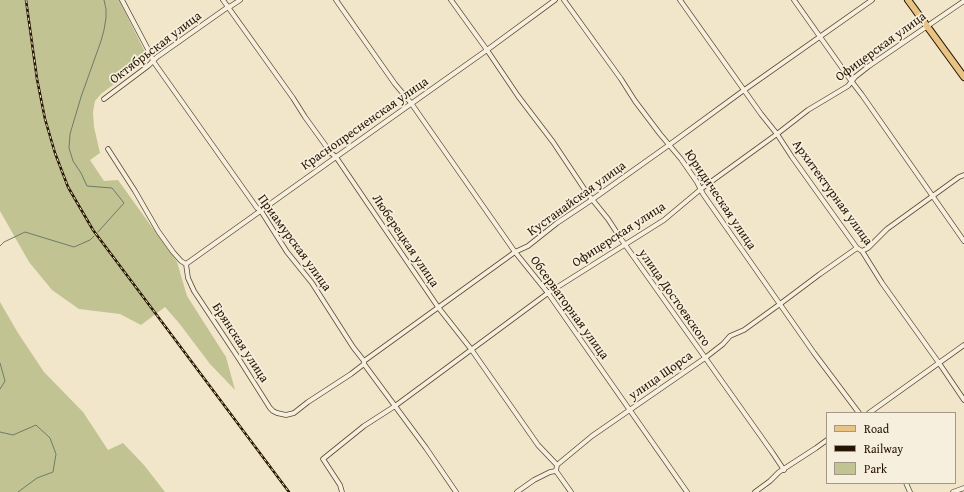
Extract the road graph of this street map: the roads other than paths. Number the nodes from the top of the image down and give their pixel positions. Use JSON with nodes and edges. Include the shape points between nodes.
{"nodes":[{"id":1,"x":122,"y":0,"type":"edge"},
{"id":2,"x":223,"y":0,"type":"edge"},
{"id":3,"x":240,"y":0,"type":"edge"},
{"id":4,"x":336,"y":0,"type":"edge"},
{"id":5,"x":451,"y":0,"type":"edge"},
{"id":6,"x":555,"y":0,"type":"edge"},
{"id":7,"x":564,"y":0,"type":"edge"},
{"id":8,"x":680,"y":0,"type":"edge"},
{"id":9,"x":794,"y":0,"type":"edge"},
{"id":10,"x":872,"y":0,"type":"edge"},
{"id":11,"x":908,"y":0,"type":"edge"},
{"id":12,"x":964,"y":1,"type":"edge"},
{"id":13,"x":228,"y":7,"type":"junction"},
{"id":14,"x":927,"y":26,"type":"junction"},
{"id":15,"x":820,"y":37,"type":"junction"},
{"id":16,"x":487,"y":50,"type":"junction"},
{"id":17,"x":153,"y":61,"type":"junction"},
{"id":18,"x":964,"y":77,"type":"edge"},
{"id":19,"x":852,"y":82,"type":"junction"},
{"id":20,"x":745,"y":91,"type":"junction"},
{"id":21,"x":104,"y":99,"type":"dead end"},
{"id":22,"x":411,"y":104,"type":"junction"},
{"id":23,"x":777,"y":134,"type":"junction"},
{"id":24,"x":669,"y":145,"type":"junction"},
{"id":25,"x":108,"y":149,"type":"dead end"},
{"id":26,"x":336,"y":157,"type":"junction"},
{"id":27,"x":964,"y":175,"type":"edge"},
{"id":28,"x":701,"y":189,"type":"junction"},
{"id":29,"x":933,"y":197,"type":"junction"},
{"id":30,"x":593,"y":199,"type":"junction"},
{"id":31,"x":262,"y":211,"type":"junction"},
{"id":32,"x":964,"y":241,"type":"edge"},
{"id":33,"x":624,"y":244,"type":"junction"},
{"id":34,"x":860,"y":249,"type":"junction"},
{"id":35,"x":515,"y":252,"type":"junction"},
{"id":36,"x":186,"y":264,"type":"junction"},
{"id":37,"x":548,"y":293,"type":"junction"},
{"id":38,"x":780,"y":304,"type":"junction"},
{"id":39,"x":438,"y":307,"type":"junction"},
{"id":40,"x":964,"y":344,"type":"edge"},
{"id":41,"x":471,"y":350,"type":"junction"},
{"id":42,"x":705,"y":358,"type":"junction"},
{"id":43,"x":364,"y":363,"type":"junction"},
{"id":44,"x":939,"y":363,"type":"junction"},
{"id":45,"x":964,"y":400,"type":"edge"},
{"id":46,"x":395,"y":406,"type":"junction"},
{"id":47,"x":630,"y":410,"type":"junction"},
{"id":48,"x":858,"y":412,"type":"edge"},
{"id":49,"x":870,"y":412,"type":"edge"},
{"id":50,"x":294,"y":413,"type":"joint"},
{"id":51,"x":826,"y":441,"type":"edge"},
{"id":52,"x":557,"y":465,"type":"junction"},
{"id":53,"x":784,"y":470,"type":"junction"},
{"id":54,"x":556,"y":471,"type":"junction"},
{"id":55,"x":964,"y":488,"type":"edge"},
{"id":56,"x":342,"y":492,"type":"edge"},
{"id":57,"x":456,"y":492,"type":"edge"},
{"id":58,"x":517,"y":492,"type":"edge"},
{"id":59,"x":571,"y":492,"type":"edge"},
{"id":60,"x":687,"y":492,"type":"edge"},
{"id":61,"x":755,"y":492,"type":"edge"},
{"id":62,"x":953,"y":492,"type":"edge"}],
"edges":[{"from":1,"to":17,"type":"street","name":"Приамурская улица"},
{"from":2,"to":13,"type":"street","name":"Люберецкая улица"},
{"from":3,"to":13,"type":"street","name":"Октябрьская улица"},
{"from":4,"to":22,"type":"street","name":"Обсерваторная улица"},
{"from":5,"to":16,"type":"street","name":"улица Достоевского"},
{"from":6,"to":16,"type":"street","name":"Краснопресненская улица"},
{"from":7,"to":24,"type":"street","name":"Юридическая улица"},
{"from":8,"to":20,"type":"street","name":"Архитектурная улица"},
{"from":9,"to":15,"type":"street"},
{"from":10,"to":15,"type":"street","name":"Кустанайская улица"},
{"from":11,"to":14,"type":"main road"},
{"from":12,"to":14,"type":"street","name":"Офицерская улица"},
{"from":13,"to":17,"type":"street","name":"Октябрьская улица"},
{"from":13,"to":26,"type":"street","name":"Люберецкая улица","via":[[304,117]]},
{"from":14,"to":18,"type":"main road"},
{"from":14,"to":19,"type":"street","name":"Офицерская улица","via":[[869,66]]},
{"from":15,"to":19,"type":"street"},
{"from":15,"to":20,"type":"street","name":"Кустанайская улица"},
{"from":16,"to":22,"type":"street","name":"Краснопресненская улица"},
{"from":16,"to":30,"type":"street","name":"улица Достоевского"},
{"from":17,"to":21,"type":"street","name":"Октябрьская улица"},
{"from":17,"to":31,"type":"street","name":"Приамурская улица","via":[[257,208]]},
{"from":19,"to":23,"type":"street","name":"Офицерская улица","via":[[808,110]]},
{"from":19,"to":29,"type":"street"},
{"from":20,"to":23,"type":"street","name":"Архитектурная улица"},
{"from":20,"to":24,"type":"street","name":"Кустанайская улица"},
{"from":22,"to":26,"type":"street","name":"Краснопресненская улица"},
{"from":22,"to":35,"type":"street","name":"Обсерваторная улица"},
{"from":23,"to":28,"type":"street","name":"Офицерская улица"},
{"from":23,"to":34,"type":"street","name":"Архитектурная улица"},
{"from":24,"to":28,"type":"street","name":"Юридическая улица"},
{"from":24,"to":30,"type":"street","name":"Кустанайская улица"},
{"from":25,"to":36,"type":"street","via":[[158,231],[173,252]]},
{"from":26,"to":31,"type":"street","name":"Краснопресненская улица"},
{"from":26,"to":39,"type":"street","name":"Люберецкая улица"},
{"from":27,"to":29,"type":"street","name":"улица Щорса"},
{"from":28,"to":33,"type":"street","name":"Офицерская улица","via":[[664,220]]},
{"from":28,"to":38,"type":"street","name":"Юридическая улица"},
{"from":29,"to":32,"type":"street"},
{"from":29,"to":34,"type":"street","name":"улица Щорса","via":[[887,230],[868,248]]},
{"from":30,"to":33,"type":"street","name":"улица Достоевского"},
{"from":30,"to":35,"type":"street","name":"Кустанайская улица","via":[[528,246]]},
{"from":31,"to":36,"type":"street","name":"Краснопресненская улица"},
{"from":31,"to":43,"type":"street","name":"Приамурская улица"},
{"from":33,"to":37,"type":"street","name":"Офицерская улица"},
{"from":33,"to":42,"type":"street","name":"улица Достоевского"},
{"from":34,"to":38,"type":"street","name":"улица Щорса","via":[[820,274]]},
{"from":34,"to":44,"type":"street","name":"Архитектурная улица"},
{"from":35,"to":37,"type":"street","name":"Обсерваторная улица"},
{"from":35,"to":39,"type":"street","name":"Кустанайская улица"},
{"from":36,"to":50,"type":"street","name":"Брянская улица","via":[[188,278],[194,291],[270,408],[277,413]]},
{"from":37,"to":41,"type":"street","name":"Офицерская улица"},
{"from":37,"to":47,"type":"street","name":"Обсерваторная улица"},
{"from":38,"to":42,"type":"street","name":"улица Щорса","via":[[744,330],[730,336]]},
{"from":38,"to":48,"type":"street","name":"Юридическая улица"},
{"from":39,"to":41,"type":"street","name":"Люберецкая улица"},
{"from":39,"to":43,"type":"street","name":"Кустанайская улица"},
{"from":40,"to":44,"type":"street"},
{"from":41,"to":46,"type":"street","name":"Офицерская улица"},
{"from":41,"to":52,"type":"street","name":"Люберецкая улица","via":[[538,445]]},
{"from":42,"to":47,"type":"street","name":"улица Щорса"},
{"from":42,"to":53,"type":"street","name":"улица Достоевского"},
{"from":43,"to":46,"type":"street","name":"Приамурская улица"},
{"from":43,"to":50,"type":"street","name":"Кустанайская улица"},
{"from":44,"to":45,"type":"street","name":"Архитектурная улица"},
{"from":44,"to":49,"type":"street"},
{"from":46,"to":56,"type":"street","name":"Офицерская улица","via":[[364,426],[323,459]]},
{"from":46,"to":57,"type":"street","name":"Приамурская улица"},
{"from":47,"to":52,"type":"street","name":"улица Щорса","via":[[592,436]]},
{"from":47,"to":60,"type":"street","name":"Обсерваторная улица"},
{"from":51,"to":53,"type":"street"},
{"from":52,"to":54,"type":"street"},
{"from":53,"to":61,"type":"street"},
{"from":54,"to":58,"type":"street","via":[[534,480]]},
{"from":54,"to":59,"type":"street"},
{"from":55,"to":62,"type":"street"}]}
